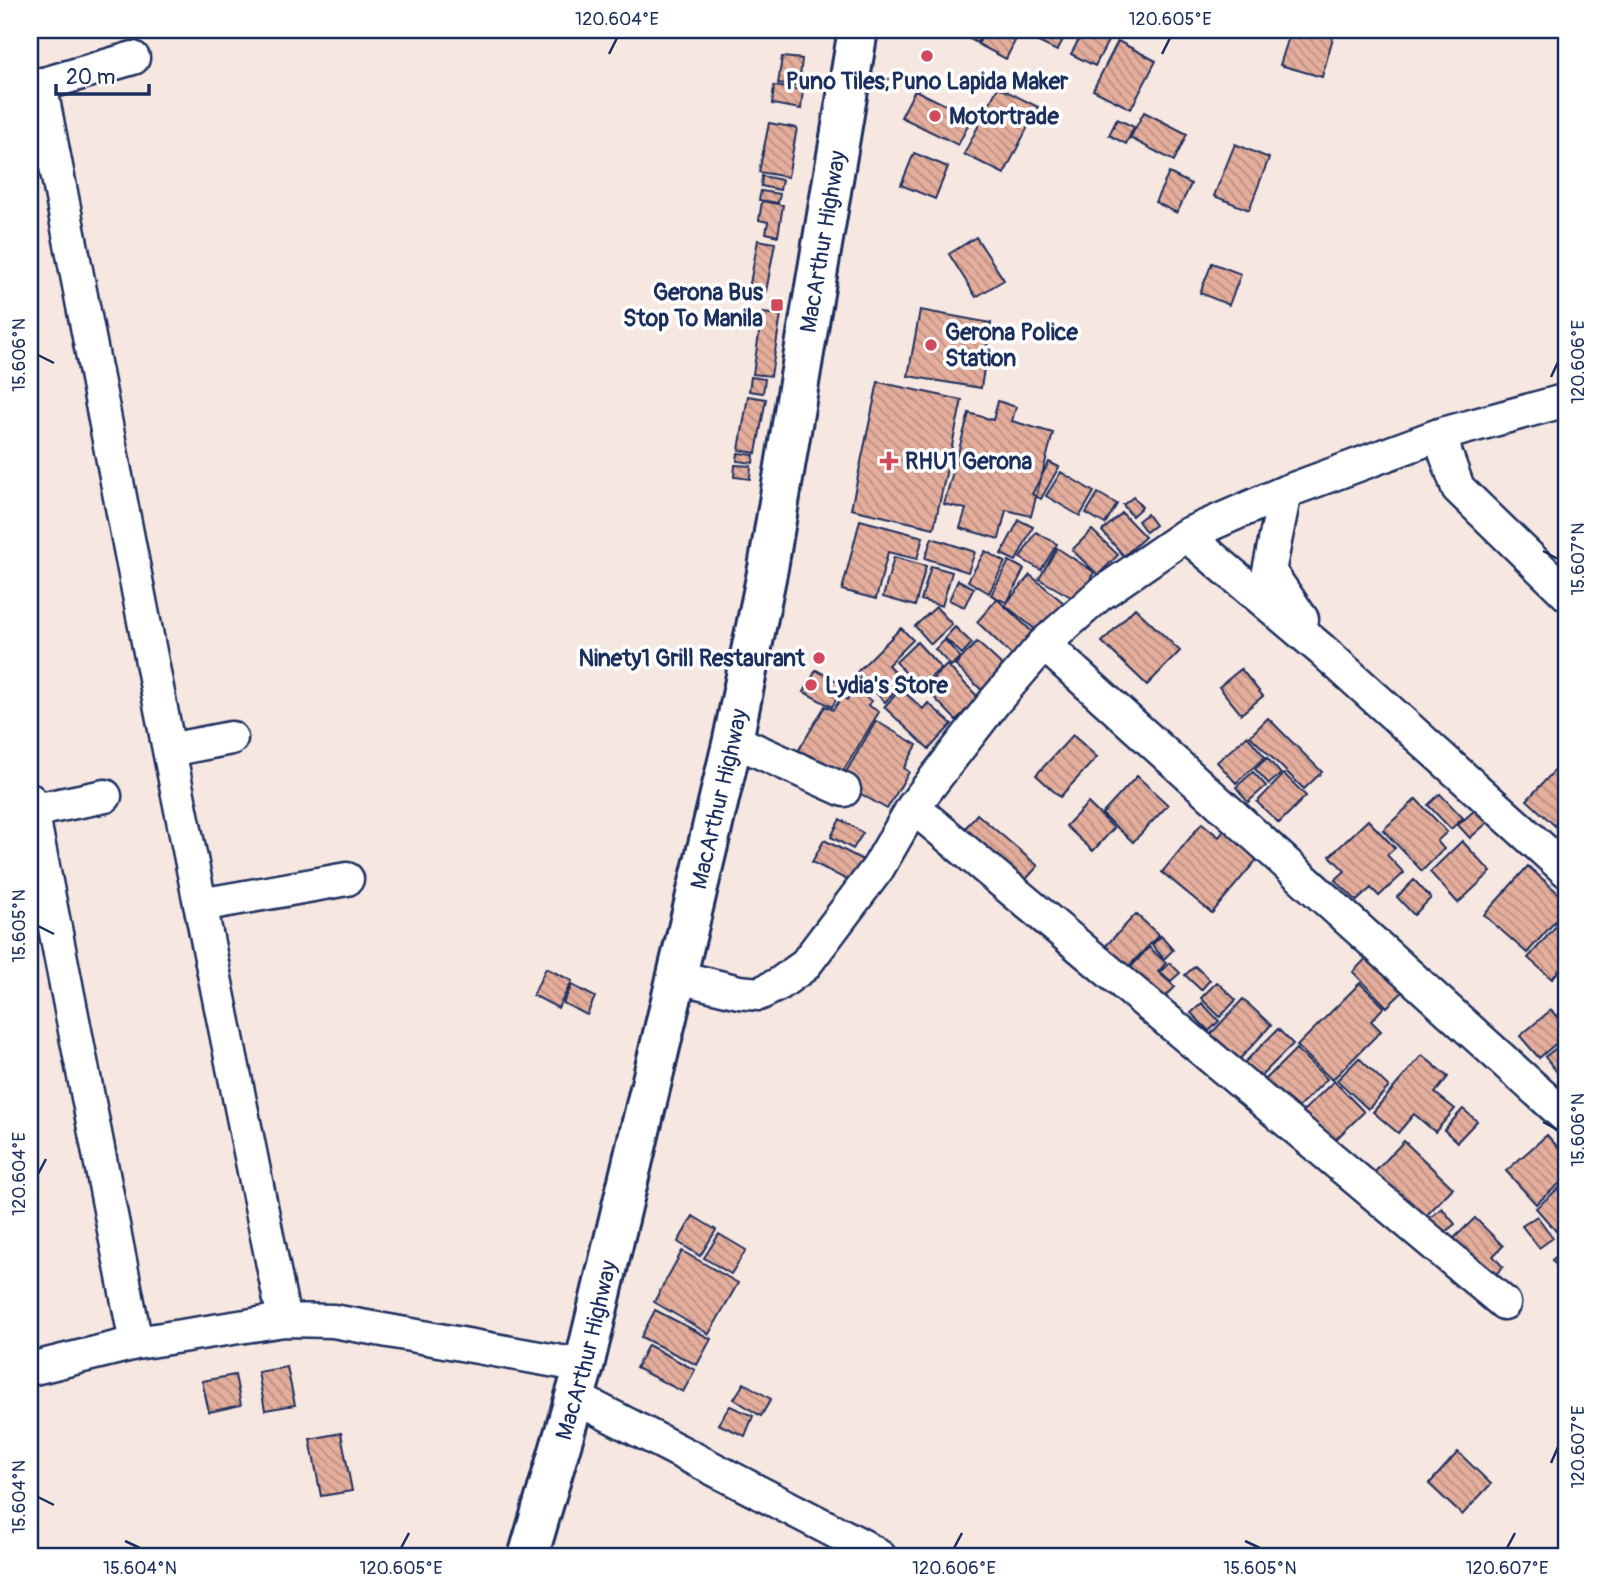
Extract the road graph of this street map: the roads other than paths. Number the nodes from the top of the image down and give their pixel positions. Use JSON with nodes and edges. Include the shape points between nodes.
{"nodes":[{"id":1,"x":858,"y":30,"type":"edge"},
{"id":2,"x":133,"y":58,"type":"dead end"},
{"id":3,"x":35,"y":86,"type":"edge"},
{"id":4,"x":1567,"y":401,"type":"edge"},
{"id":5,"x":1439,"y":435,"type":"junction"},
{"id":6,"x":1285,"y":492,"type":"junction"},
{"id":7,"x":1186,"y":534,"type":"junction"},
{"id":8,"x":1567,"y":594,"type":"edge"},
{"id":9,"x":1044,"y":644,"type":"junction"},
{"id":10,"x":1322,"y":650,"type":"junction"},
{"id":11,"x":231,"y":738,"type":"dead end"},
{"id":12,"x":733,"y":740,"type":"junction"},
{"id":13,"x":169,"y":750,"type":"junction"},
{"id":14,"x":844,"y":790,"type":"dead end"},
{"id":15,"x":105,"y":796,"type":"dead end"},
{"id":16,"x":912,"y":807,"type":"junction"},
{"id":17,"x":30,"y":808,"type":"edge"},
{"id":18,"x":1567,"y":871,"type":"edge"},
{"id":19,"x":347,"y":879,"type":"dead end"},
{"id":20,"x":200,"y":905,"type":"junction"},
{"id":21,"x":678,"y":977,"type":"junction"},
{"id":22,"x":1567,"y":1118,"type":"edge"},
{"id":23,"x":1504,"y":1303,"type":"dead end"},
{"id":24,"x":284,"y":1320,"type":"junction"},
{"id":25,"x":136,"y":1343,"type":"junction"},
{"id":26,"x":30,"y":1369,"type":"edge"},
{"id":27,"x":580,"y":1382,"type":"junction"},
{"id":28,"x":528,"y":1557,"type":"edge"},
{"id":29,"x":880,"y":1557,"type":"edge"}],
"edges":[{"from":1,"to":12,"type":"highway","name":"MacArthur Highway","via":[[768,568]]},
{"from":2,"to":3,"type":"street"},
{"from":3,"to":13,"type":"street"},
{"from":4,"to":5,"type":"street"},
{"from":5,"to":6,"type":"street"},
{"from":5,"to":8,"type":"street","via":[[1458,488]]},
{"from":6,"to":7,"type":"street"},
{"from":6,"to":10,"type":"street","via":[[1269,571]]},
{"from":7,"to":9,"type":"street","via":[[1099,595]]},
{"from":7,"to":10,"type":"street"},
{"from":9,"to":16,"type":"street"},
{"from":9,"to":22,"type":"street"},
{"from":10,"to":18,"type":"street"},
{"from":11,"to":13,"type":"street"},
{"from":12,"to":14,"type":"street"},
{"from":12,"to":21,"type":"highway","name":"MacArthur Highway"},
{"from":13,"to":20,"type":"street"},
{"from":15,"to":17,"type":"street"},
{"from":16,"to":21,"type":"street","via":[[878,868],[804,966],[788,978],[759,994]]},
{"from":16,"to":23,"type":"street"},
{"from":17,"to":25,"type":"street"},
{"from":19,"to":20,"type":"street"},
{"from":20,"to":24,"type":"street"},
{"from":21,"to":27,"type":"highway","name":"MacArthur Highway"},
{"from":24,"to":25,"type":"street"},
{"from":24,"to":27,"type":"street","via":[[333,1321]]},
{"from":25,"to":26,"type":"street"},
{"from":27,"to":28,"type":"highway","name":"MacArthur Highway"},
{"from":27,"to":29,"type":"street"}]}
